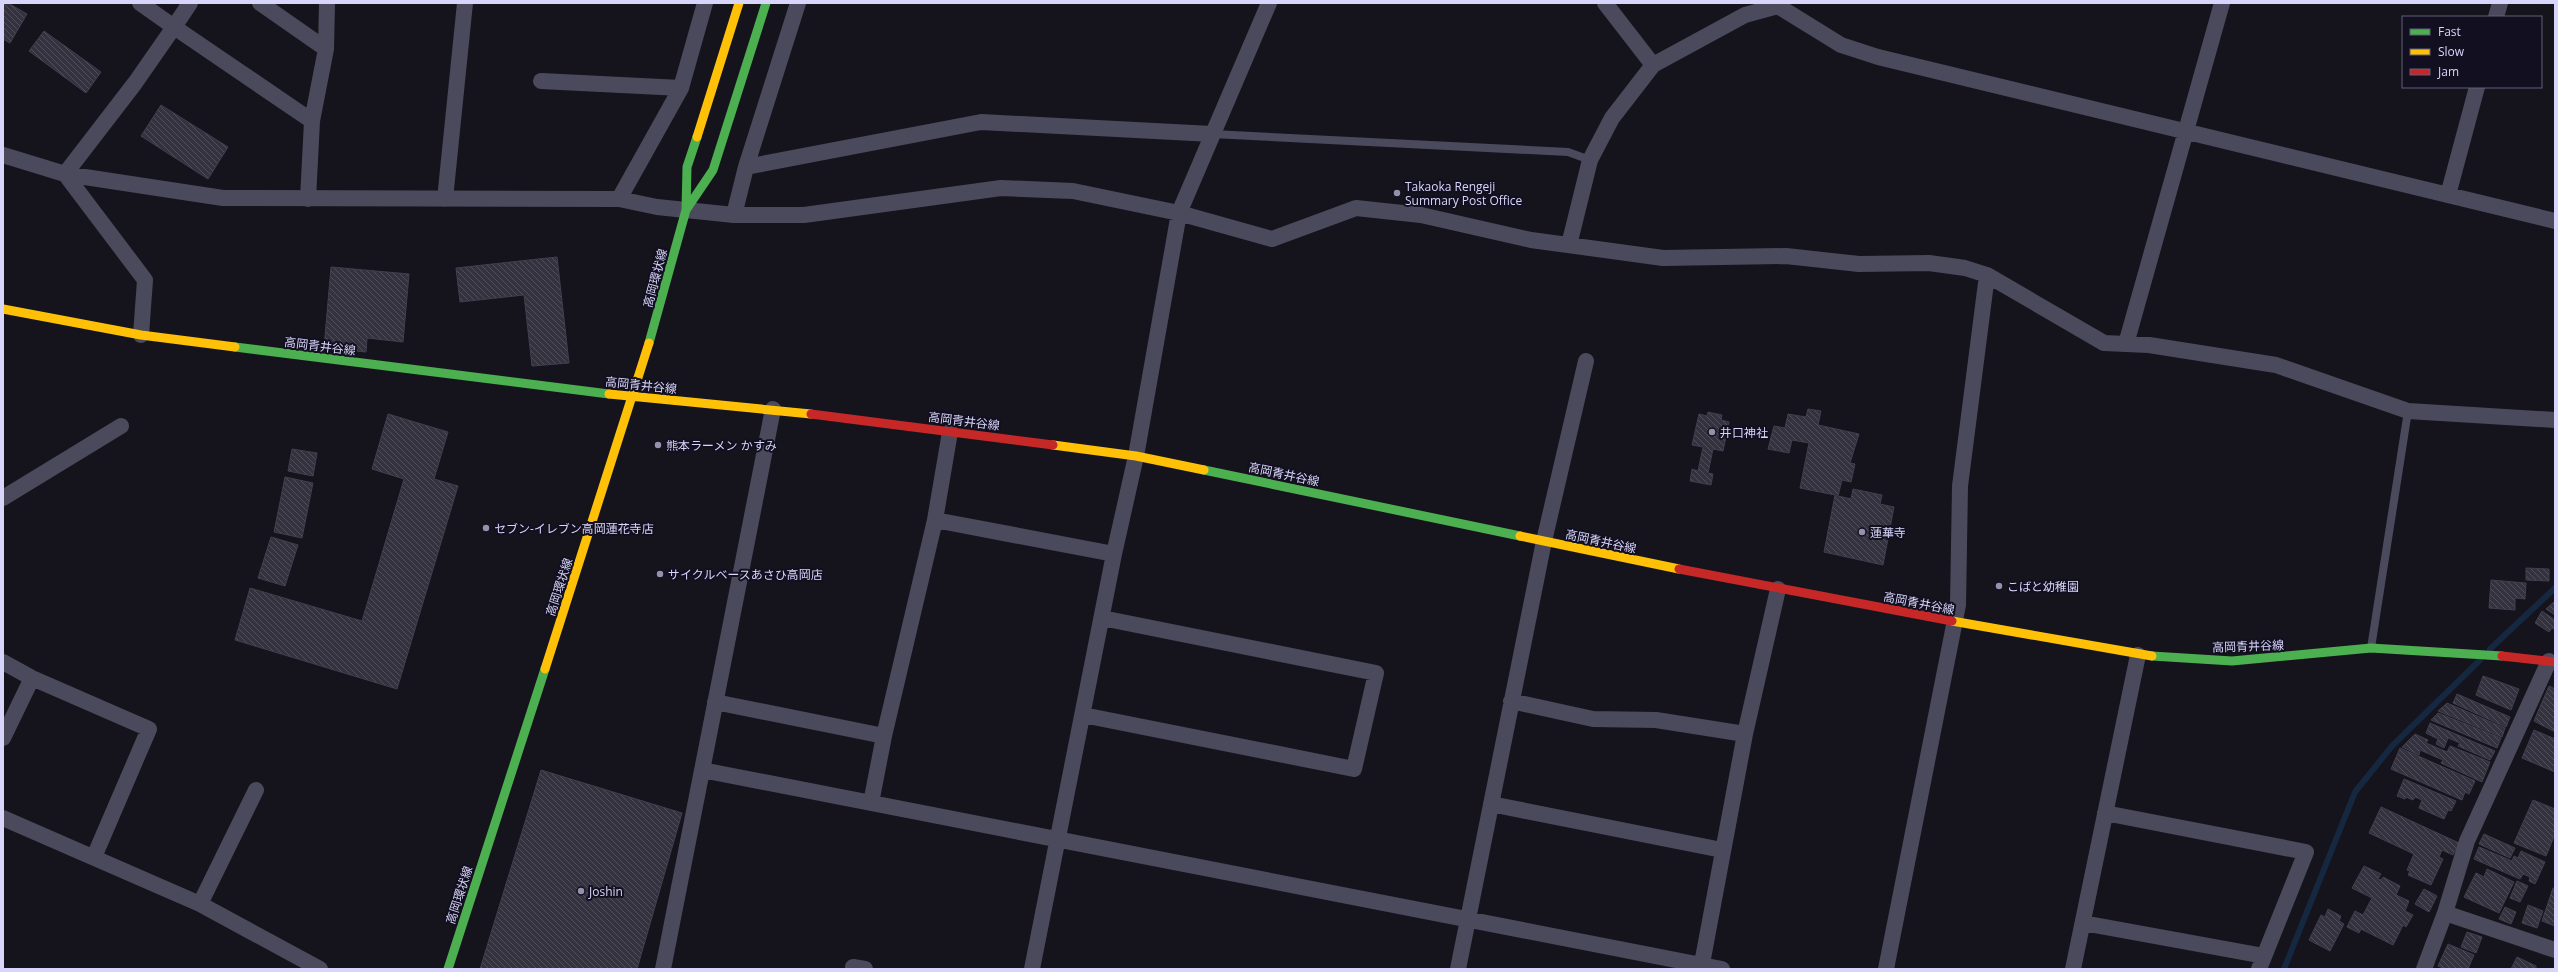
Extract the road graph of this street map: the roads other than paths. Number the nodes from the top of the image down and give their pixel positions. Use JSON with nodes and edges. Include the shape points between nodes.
{"nodes":[{"id":1,"x":140,"y":3,"type":"edge"},
{"id":2,"x":190,"y":3,"type":"edge"},
{"id":3,"x":260,"y":3,"type":"edge"},
{"id":4,"x":327,"y":3,"type":"edge"},
{"id":5,"x":465,"y":3,"type":"edge"},
{"id":6,"x":705,"y":3,"type":"edge"},
{"id":7,"x":739,"y":3,"type":"edge"},
{"id":8,"x":766,"y":3,"type":"edge"},
{"id":9,"x":798,"y":3,"type":"edge"},
{"id":10,"x":1269,"y":3,"type":"edge"},
{"id":11,"x":1606,"y":3,"type":"edge"},
{"id":12,"x":2222,"y":3,"type":"edge"},
{"id":13,"x":2500,"y":3,"type":"edge"},
{"id":14,"x":2496,"y":16,"type":"edge"},
{"id":15,"x":174,"y":27,"type":"junction"},
{"id":16,"x":326,"y":49,"type":"junction"},
{"id":17,"x":1652,"y":66,"type":"junction"},
{"id":18,"x":541,"y":81,"type":"dead end"},
{"id":19,"x":681,"y":88,"type":"junction"},
{"id":20,"x":2477,"y":88,"type":"edge"},
{"id":21,"x":312,"y":121,"type":"junction"},
{"id":22,"x":2187,"y":132,"type":"junction"},
{"id":23,"x":1212,"y":134,"type":"junction"},
{"id":24,"x":3,"y":155,"type":"edge"},
{"id":25,"x":1590,"y":160,"type":"junction"},
{"id":26,"x":746,"y":167,"type":"junction"},
{"id":27,"x":65,"y":174,"type":"junction"},
{"id":28,"x":2448,"y":195,"type":"junction"},
{"id":29,"x":308,"y":199,"type":"junction"},
{"id":30,"x":445,"y":199,"type":"junction"},
{"id":31,"x":619,"y":199,"type":"junction"},
{"id":32,"x":686,"y":210,"type":"junction"},
{"id":33,"x":1179,"y":213,"type":"junction"},
{"id":34,"x":734,"y":215,"type":"junction"},
{"id":35,"x":2555,"y":221,"type":"edge"},
{"id":36,"x":1569,"y":245,"type":"junction"},
{"id":37,"x":1988,"y":275,"type":"junction"},
{"id":38,"x":3,"y":309,"type":"edge"},
{"id":39,"x":141,"y":335,"type":"junction"},
{"id":40,"x":2126,"y":344,"type":"junction"},
{"id":41,"x":1586,"y":361,"type":"dead end"},
{"id":42,"x":632,"y":397,"type":"junction"},
{"id":43,"x":773,"y":409,"type":"junction"},
{"id":44,"x":2408,"y":411,"type":"junction"},
{"id":45,"x":2555,"y":420,"type":"edge"},
{"id":46,"x":121,"y":426,"type":"dead end"},
{"id":47,"x":950,"y":432,"type":"junction"},
{"id":48,"x":1136,"y":456,"type":"junction"},
{"id":49,"x":3,"y":498,"type":"edge"},
{"id":50,"x":935,"y":520,"type":"junction"},
{"id":51,"x":1544,"y":541,"type":"junction"},
{"id":52,"x":1114,"y":554,"type":"junction"},
{"id":53,"x":1778,"y":589,"type":"junction"},
{"id":54,"x":1102,"y":618,"type":"junction"},
{"id":55,"x":1955,"y":622,"type":"junction"},
{"id":56,"x":2371,"y":648,"type":"junction"},
{"id":57,"x":2138,"y":655,"type":"junction"},
{"id":58,"x":3,"y":662,"type":"edge"},
{"id":59,"x":2552,"y":662,"type":"edge"},
{"id":60,"x":32,"y":678,"type":"junction"},
{"id":61,"x":1511,"y":701,"type":"junction"},
{"id":62,"x":715,"y":702,"type":"junction"},
{"id":63,"x":1083,"y":715,"type":"junction"},
{"id":64,"x":1745,"y":734,"type":"junction"},
{"id":65,"x":884,"y":736,"type":"junction"},
{"id":66,"x":3,"y":738,"type":"edge"},
{"id":67,"x":702,"y":770,"type":"junction"},
{"id":68,"x":256,"y":790,"type":"dead end"},
{"id":69,"x":871,"y":804,"type":"junction"},
{"id":70,"x":1491,"y":804,"type":"junction"},
{"id":71,"x":2106,"y":813,"type":"junction"},
{"id":72,"x":3,"y":818,"type":"edge"},
{"id":73,"x":1058,"y":841,"type":"junction"},
{"id":74,"x":1722,"y":850,"type":"junction"},
{"id":75,"x":94,"y":857,"type":"junction"},
{"id":76,"x":200,"y":904,"type":"junction"},
{"id":77,"x":2445,"y":913,"type":"junction"},
{"id":78,"x":1467,"y":921,"type":"junction"},
{"id":79,"x":2083,"y":923,"type":"junction"},
{"id":80,"x":2555,"y":950,"type":"edge"},
{"id":81,"x":2262,"y":962,"type":"edge"},
{"id":82,"x":1701,"y":967,"type":"edge"},
{"id":83,"x":320,"y":969,"type":"edge"},
{"id":84,"x":448,"y":969,"type":"edge"},
{"id":85,"x":663,"y":969,"type":"edge"},
{"id":86,"x":1032,"y":969,"type":"edge"},
{"id":87,"x":1458,"y":969,"type":"edge"},
{"id":88,"x":1722,"y":969,"type":"edge"},
{"id":89,"x":1886,"y":969,"type":"edge"},
{"id":90,"x":2073,"y":969,"type":"edge"},
{"id":91,"x":2424,"y":969,"type":"edge"}],
"edges":[{"from":1,"to":15,"type":"street"},
{"from":2,"to":15,"type":"street"},
{"from":3,"to":16,"type":"street"},
{"from":4,"to":16,"type":"street"},
{"from":5,"to":30,"type":"street"},
{"from":6,"to":19,"type":"street"},
{"from":7,"to":32,"type":"main road","name":"高岡環状線","via":[[687,167]]},
{"from":8,"to":32,"type":"main road","name":"高岡環状線","via":[[713,170]]},
{"from":9,"to":26,"type":"street"},
{"from":10,"to":23,"type":"street"},
{"from":11,"to":17,"type":"street"},
{"from":12,"to":22,"type":"street"},
{"from":13,"to":14,"type":"street"},
{"from":15,"to":21,"type":"street"},
{"from":15,"to":27,"type":"street","via":[[136,83]]},
{"from":16,"to":21,"type":"street"},
{"from":17,"to":22,"type":"street","via":[[1745,15],[1778,6],[1841,45],[1878,57]]},
{"from":17,"to":25,"type":"street","via":[[1612,118]]},
{"from":18,"to":19,"type":"street"},
{"from":19,"to":31,"type":"street"},
{"from":20,"to":28,"type":"street"},
{"from":21,"to":29,"type":"street"},
{"from":22,"to":28,"type":"street"},
{"from":22,"to":40,"type":"street"},
{"from":23,"to":25,"type":"lane","via":[[1568,152]]},
{"from":23,"to":26,"type":"street","via":[[981,122]]},
{"from":23,"to":33,"type":"street"},
{"from":24,"to":27,"type":"street"},
{"from":25,"to":36,"type":"street"},
{"from":26,"to":34,"type":"street"},
{"from":27,"to":29,"type":"street","via":[[223,198]]},
{"from":27,"to":39,"type":"street","via":[[145,280]]},
{"from":28,"to":35,"type":"street"},
{"from":29,"to":30,"type":"street"},
{"from":30,"to":31,"type":"street"},
{"from":31,"to":32,"type":"street"},
{"from":32,"to":34,"type":"street"},
{"from":32,"to":42,"type":"main road","name":"高岡環状線"},
{"from":33,"to":34,"type":"street","via":[[1073,191],[1001,188],[804,215]]},
{"from":33,"to":36,"type":"street","via":[[1272,239],[1356,208],[1421,216],[1531,240]]},
{"from":33,"to":48,"type":"street"},
{"from":36,"to":37,"type":"street","via":[[1663,258],[1786,256],[1859,264],[1928,263],[1965,268]]},
{"from":37,"to":40,"type":"street","via":[[2104,343]]},
{"from":37,"to":55,"type":"street","via":[[1960,486],[1958,605]]},
{"from":38,"to":39,"type":"main road","name":"高岡青井谷線"},
{"from":39,"to":42,"type":"main road","name":"高岡青井谷線"},
{"from":40,"to":44,"type":"street","via":[[2149,345],[2276,364]]},
{"from":41,"to":51,"type":"street"},
{"from":42,"to":43,"type":"main road","name":"高岡青井谷線"},
{"from":42,"to":84,"type":"main road","name":"高岡環状線"},
{"from":43,"to":47,"type":"main road","name":"高岡青井谷線"},
{"from":43,"to":62,"type":"street"},
{"from":44,"to":45,"type":"street"},
{"from":44,"to":56,"type":"lane"},
{"from":46,"to":49,"type":"street"},
{"from":47,"to":48,"type":"main road","name":"高岡青井谷線"},
{"from":47,"to":50,"type":"street"},
{"from":48,"to":51,"type":"main road","name":"高岡青井谷線"},
{"from":48,"to":52,"type":"street"},
{"from":50,"to":52,"type":"street"},
{"from":50,"to":65,"type":"street"},
{"from":51,"to":53,"type":"main road","name":"高岡青井谷線"},
{"from":51,"to":61,"type":"street"},
{"from":52,"to":54,"type":"street"},
{"from":53,"to":55,"type":"main road","name":"高岡青井谷線"},
{"from":53,"to":64,"type":"street"},
{"from":54,"to":63,"type":"street"},
{"from":54,"to":63,"type":"street","via":[[1376,673],[1354,769]]},
{"from":55,"to":57,"type":"main road","name":"高岡青井谷線"},
{"from":55,"to":89,"type":"street"},
{"from":56,"to":57,"type":"main road","name":"高岡青井谷線","via":[[2232,661]]},
{"from":56,"to":59,"type":"main road","name":"高岡青井谷線","via":[[2488,654]]},
{"from":57,"to":71,"type":"street"},
{"from":58,"to":60,"type":"street"},
{"from":59,"to":77,"type":"street","via":[[2467,841]]},
{"from":60,"to":66,"type":"street"},
{"from":60,"to":75,"type":"street","via":[[149,728]]},
{"from":61,"to":64,"type":"street","via":[[1593,719],[1656,720]]},
{"from":61,"to":70,"type":"street"},
{"from":62,"to":65,"type":"street"},
{"from":62,"to":67,"type":"street"},
{"from":63,"to":73,"type":"street"},
{"from":64,"to":74,"type":"street"},
{"from":65,"to":69,"type":"street"},
{"from":67,"to":69,"type":"street"},
{"from":67,"to":85,"type":"street"},
{"from":68,"to":76,"type":"street"},
{"from":69,"to":73,"type":"street"},
{"from":70,"to":74,"type":"street"},
{"from":70,"to":78,"type":"street"},
{"from":71,"to":79,"type":"street"},
{"from":71,"to":81,"type":"street","via":[[2306,852]]},
{"from":72,"to":75,"type":"street"},
{"from":73,"to":78,"type":"street"},
{"from":73,"to":86,"type":"street"},
{"from":74,"to":82,"type":"street"},
{"from":75,"to":76,"type":"street"},
{"from":76,"to":83,"type":"street"},
{"from":77,"to":80,"type":"street"},
{"from":77,"to":91,"type":"street"},
{"from":78,"to":82,"type":"street"},
{"from":78,"to":87,"type":"street"},
{"from":79,"to":81,"type":"street"},
{"from":79,"to":90,"type":"street"},
{"from":82,"to":88,"type":"street"}]}
